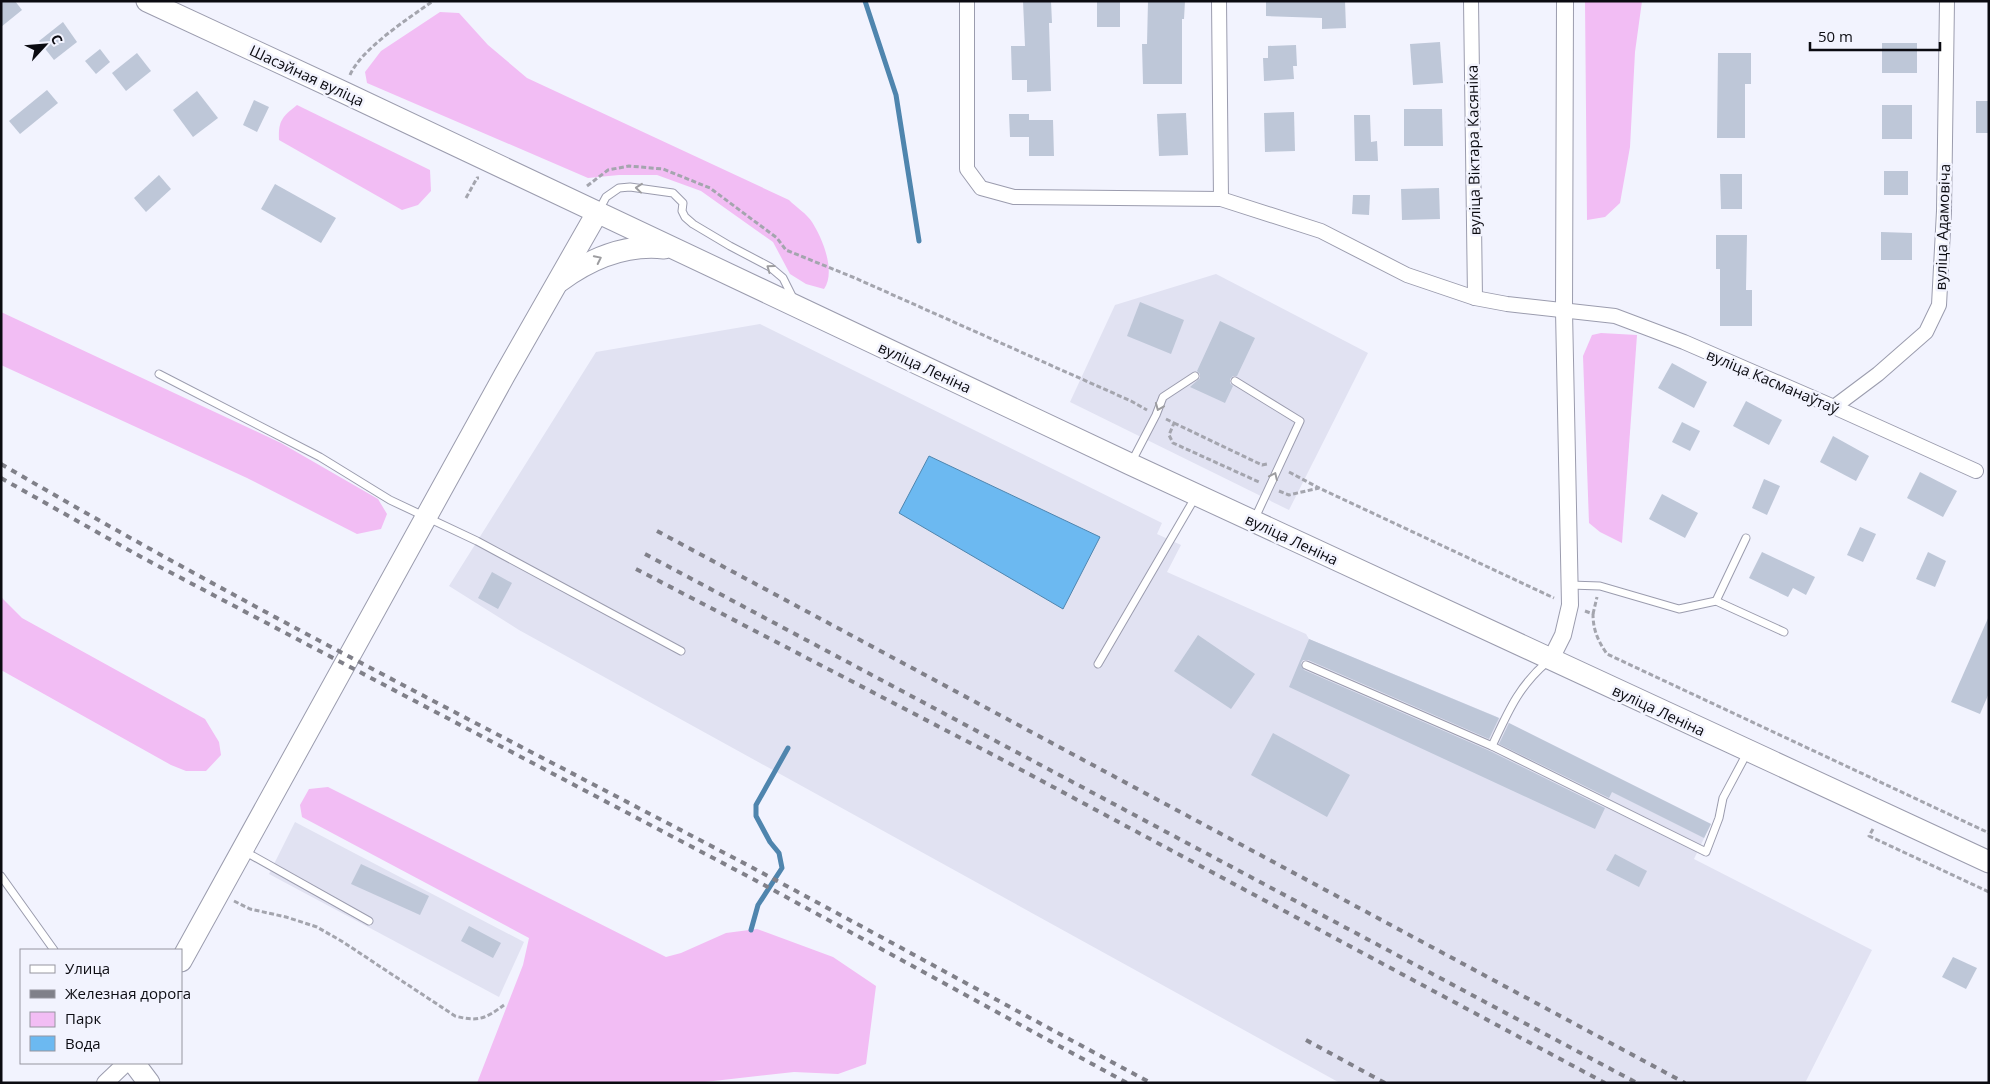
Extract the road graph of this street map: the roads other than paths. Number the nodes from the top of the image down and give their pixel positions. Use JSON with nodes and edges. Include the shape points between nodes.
{"nodes":[{"id":1,"x":147,"y":1,"type":"edge"},
{"id":2,"x":967,"y":1,"type":"edge"},
{"id":3,"x":1219,"y":1,"type":"edge"},
{"id":4,"x":1472,"y":1,"type":"edge"},
{"id":5,"x":1565,"y":1,"type":"edge"},
{"id":6,"x":1947,"y":1,"type":"edge"},
{"id":7,"x":1221,"y":200,"type":"junction"},
{"id":8,"x":597,"y":213,"type":"junction"},
{"id":9,"x":673,"y":248,"type":"junction"},
{"id":10,"x":556,"y":284,"type":"junction"},
{"id":11,"x":1475,"y":298,"type":"junction"},
{"id":12,"x":798,"y":307,"type":"junction"},
{"id":13,"x":1564,"y":311,"type":"junction"},
{"id":14,"x":159,"y":374,"type":"dead end"},
{"id":15,"x":1195,"y":376,"type":"dead end"},
{"id":16,"x":1235,"y":381,"type":"dead end"},
{"id":17,"x":1834,"y":407,"type":"junction"},
{"id":18,"x":1130,"y":464,"type":"junction"},
{"id":19,"x":1976,"y":471,"type":"dead end"},
{"id":20,"x":1197,"y":494,"type":"junction"},
{"id":21,"x":426,"y":517,"type":"junction"},
{"id":22,"x":1254,"y":521,"type":"junction"},
{"id":23,"x":1746,"y":538,"type":"dead end"},
{"id":24,"x":1570,"y":585,"type":"junction"},
{"id":25,"x":1716,"y":601,"type":"junction"},
{"id":26,"x":1784,"y":632,"type":"dead end"},
{"id":27,"x":681,"y":651,"type":"dead end"},
{"id":28,"x":1551,"y":658,"type":"junction"},
{"id":29,"x":1098,"y":664,"type":"dead end"},
{"id":30,"x":1306,"y":666,"type":"dead end"},
{"id":31,"x":1492,"y":746,"type":"junction"},
{"id":32,"x":1748,"y":751,"type":"junction"},
{"id":33,"x":242,"y":850,"type":"junction"},
{"id":34,"x":1989,"y":862,"type":"edge"},
{"id":35,"x":1,"y":876,"type":"edge"},
{"id":36,"x":368,"y":921,"type":"dead end"},
{"id":37,"x":53,"y":949,"type":"edge"},
{"id":38,"x":182,"y":959,"type":"edge"},
{"id":39,"x":125,"y":1064,"type":"edge"},
{"id":40,"x":135,"y":1064,"type":"edge"},
{"id":41,"x":104,"y":1083,"type":"edge"},
{"id":42,"x":148,"y":1083,"type":"edge"}],
"edges":[{"from":1,"to":8,"type":"main road","name":"Шасэйная вуліца"},
{"from":2,"to":7,"type":"street","name":"вуліца Касманаўтаў","via":[[967,169],[981,188],[1014,197]]},
{"from":3,"to":7,"type":"street"},
{"from":4,"to":11,"type":"street","name":"вуліца Віктара Касяніка"},
{"from":5,"to":13,"type":"street"},
{"from":6,"to":17,"type":"street","name":"вуліца Адамовіча","via":[[1944,211],[1939,305],[1926,332]]},
{"from":7,"to":11,"type":"street","name":"вуліца Касманаўтаў","via":[[1321,231],[1407,275]]},
{"from":8,"to":9,"type":"main road","name":"вуліца Леніна"},
{"from":8,"to":10,"type":"main road"},
{"from":12,"to":8,"type":"lane","one_way":true,"via":[[783,278],[770,267],[693,224],[685,217],[682,203],[673,193],[619,188],[606,197]]},
{"from":10,"to":9,"type":"main road","one_way":true,"via":[[605,255],[642,247]]},
{"from":9,"to":12,"type":"main road","name":"вуліца Леніна"},
{"from":10,"to":21,"type":"main road"},
{"from":11,"to":13,"type":"street","name":"вуліца Касманаўтаў"},
{"from":12,"to":18,"type":"main road","name":"вуліца Леніна"},
{"from":13,"to":17,"type":"street","name":"вуліца Касманаўтаў","via":[[1615,316]]},
{"from":13,"to":24,"type":"street"},
{"from":14,"to":21,"type":"lane","via":[[320,457],[390,500]]},
{"from":15,"to":18,"type":"lane","one_way":true,"via":[[1163,397]]},
{"from":22,"to":16,"type":"lane","one_way":true,"via":[[1300,421]]},
{"from":17,"to":19,"type":"street","name":"вуліца Касманаўтаў"},
{"from":18,"to":20,"type":"main road","name":"вуліца Леніна"},
{"from":20,"to":22,"type":"main road","name":"вуліца Леніна"},
{"from":20,"to":29,"type":"lane"},
{"from":21,"to":27,"type":"lane"},
{"from":21,"to":33,"type":"main road"},
{"from":22,"to":28,"type":"main road","name":"вуліца Леніна"},
{"from":23,"to":25,"type":"lane"},
{"from":24,"to":25,"type":"lane","via":[[1600,586],[1679,609]]},
{"from":24,"to":28,"type":"street","via":[[1570,605],[1562,635]]},
{"from":25,"to":26,"type":"lane"},
{"from":28,"to":31,"type":"lane","via":[[1530,676],[1518,693]]},
{"from":28,"to":32,"type":"main road","name":"вуліца Леніна"},
{"from":30,"to":31,"type":"lane"},
{"from":31,"to":32,"type":"lane","via":[[1706,852],[1723,798]]},
{"from":32,"to":34,"type":"main road","name":"вуліца Леніна"},
{"from":33,"to":36,"type":"lane"},
{"from":33,"to":38,"type":"main road"},
{"from":35,"to":37,"type":"lane"},
{"from":39,"to":41,"type":"street"},
{"from":40,"to":42,"type":"main road"}]}
